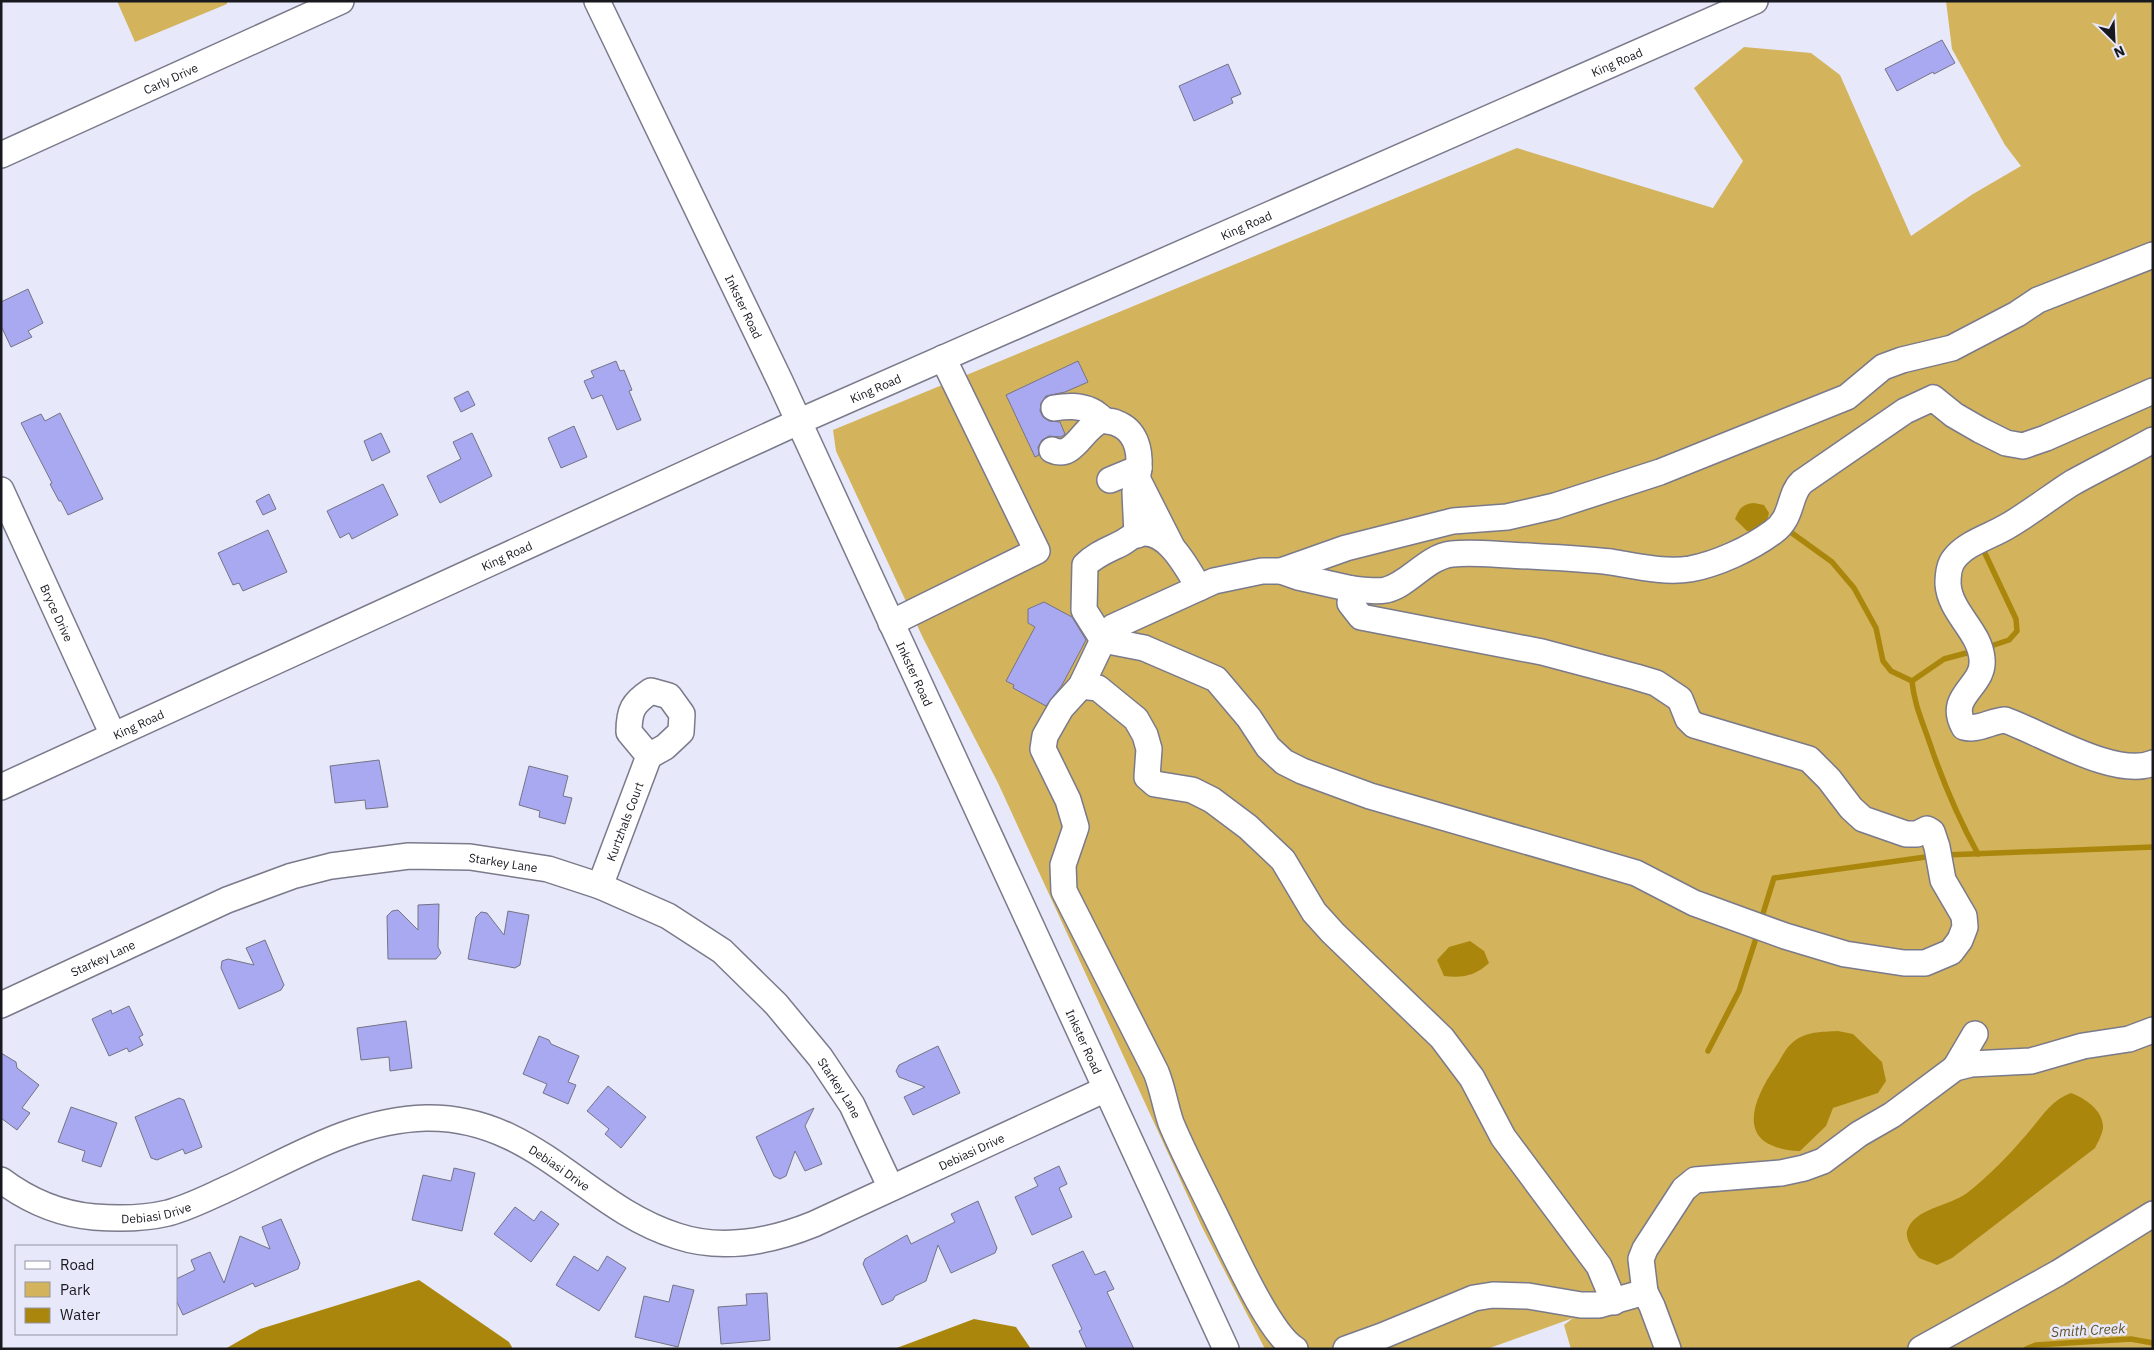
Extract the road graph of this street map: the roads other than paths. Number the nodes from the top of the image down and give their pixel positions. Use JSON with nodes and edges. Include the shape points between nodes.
{"nodes":[{"id":1,"x":341,"y":1,"type":"edge"},
{"id":2,"x":597,"y":1,"type":"edge"},
{"id":3,"x":1754,"y":1,"type":"edge"},
{"id":4,"x":1,"y":155,"type":"edge"},
{"id":5,"x":2153,"y":255,"type":"edge"},
{"id":6,"x":942,"y":358,"type":"junction"},
{"id":7,"x":2153,"y":392,"type":"edge"},
{"id":8,"x":1054,"y":408,"type":"dead end"},
{"id":9,"x":1104,"y":420,"type":"junction"},
{"id":10,"x":798,"y":422,"type":"junction"},
{"id":11,"x":2153,"y":440,"type":"edge"},
{"id":12,"x":1052,"y":450,"type":"dead end"},
{"id":13,"x":1138,"y":473,"type":"junction"},
{"id":14,"x":1110,"y":480,"type":"dead end"},
{"id":15,"x":1,"y":490,"type":"edge"},
{"id":16,"x":1137,"y":535,"type":"junction"},
{"id":17,"x":1172,"y":547,"type":"junction"},
{"id":18,"x":1281,"y":571,"type":"junction"},
{"id":19,"x":1199,"y":588,"type":"junction"},
{"id":20,"x":1352,"y":588,"type":"junction"},
{"id":21,"x":890,"y":623,"type":"junction"},
{"id":22,"x":1103,"y":640,"type":"junction"},
{"id":23,"x":1081,"y":686,"type":"junction"},
{"id":24,"x":113,"y":735,"type":"junction"},
{"id":25,"x":649,"y":756,"type":"dead end"},
{"id":26,"x":2153,"y":763,"type":"edge"},
{"id":27,"x":1,"y":787,"type":"edge"},
{"id":28,"x":600,"y":886,"type":"junction"},
{"id":29,"x":1,"y":1005,"type":"edge"},
{"id":30,"x":2153,"y":1030,"type":"edge"},
{"id":31,"x":1975,"y":1034,"type":"dead end"},
{"id":32,"x":1955,"y":1068,"type":"junction"},
{"id":33,"x":1106,"y":1088,"type":"junction"},
{"id":34,"x":1,"y":1180,"type":"edge"},
{"id":35,"x":891,"y":1188,"type":"junction"},
{"id":36,"x":2153,"y":1214,"type":"edge"},
{"id":37,"x":1645,"y":1292,"type":"junction"},
{"id":38,"x":1614,"y":1302,"type":"junction"},
{"id":39,"x":1226,"y":1349,"type":"edge"},
{"id":40,"x":1295,"y":1349,"type":"edge"},
{"id":41,"x":1346,"y":1349,"type":"edge"},
{"id":42,"x":1668,"y":1349,"type":"edge"},
{"id":43,"x":1921,"y":1349,"type":"edge"}],
"edges":[{"from":1,"to":4,"type":"street","name":"Carly Drive"},
{"from":2,"to":10,"type":"street","name":"Inkster Road"},
{"from":3,"to":6,"type":"street","name":"King Road"},
{"from":5,"to":18,"type":"street","via":[[2038,300],[1952,348],[1883,367],[1847,397],[1660,472],[1555,506],[1507,517],[1453,521],[1346,548]]},
{"from":6,"to":10,"type":"street","name":"King Road"},
{"from":6,"to":21,"type":"street","via":[[1037,551]]},
{"from":7,"to":20,"type":"street","via":[[2023,446],[2006,443],[1980,430],[1933,398],[1924,401],[1796,487],[1784,523],[1773,532],[1745,549],[1690,569],[1474,552],[1437,559],[1388,589]]},
{"from":8,"to":9,"type":"street","via":[[1071,406],[1092,411]]},
{"from":9,"to":12,"type":"street","via":[[1093,424],[1068,451],[1058,453]]},
{"from":9,"to":13,"type":"street","via":[[1128,429],[1140,452]]},
{"from":10,"to":21,"type":"street","name":"Inkster Road"},
{"from":10,"to":24,"type":"street","name":"King Road"},
{"from":11,"to":26,"type":"street","via":[[2072,484],[1953,559],[1948,584],[1950,598],[1978,644],[1983,662],[1958,709],[1964,727],[1971,729],[2005,720],[2088,756],[2137,767]]},
{"from":13,"to":14,"type":"street"},
{"from":13,"to":16,"type":"street"},
{"from":13,"to":17,"type":"street"},
{"from":15,"to":24,"type":"street","name":"Bryce Drive"},
{"from":16,"to":17,"type":"street","via":[[1163,539]]},
{"from":16,"to":22,"type":"street","via":[[1096,555],[1086,565],[1084,610]]},
{"from":17,"to":19,"type":"street"},
{"from":18,"to":19,"type":"street","via":[[1242,574]]},
{"from":18,"to":20,"type":"street"},
{"from":19,"to":22,"type":"street","via":[[1113,627]]},
{"from":20,"to":22,"type":"street","via":[[1350,604],[1361,617],[1582,661],[1656,684],[1680,699],[1688,720],[1694,725],[1809,759],[1863,819],[1906,834],[1917,834],[1927,829],[1932,832],[1943,880],[1964,916],[1965,927],[1960,940],[1951,952],[1925,963],[1845,954],[1694,903],[1636,873],[1370,796],[1284,762],[1268,747],[1249,718],[1216,679],[1144,648]]},
{"from":21,"to":33,"type":"street","name":"Inkster Road"},
{"from":22,"to":23,"type":"street"},
{"from":23,"to":38,"type":"street","via":[[1098,688],[1136,719],[1145,735],[1147,777],[1154,784],[1192,790],[1212,800],[1248,827],[1283,860],[1314,912],[1333,933],[1454,1052],[1472,1078],[1503,1137],[1599,1266]]},
{"from":23,"to":40,"type":"street","via":[[1061,708],[1045,736],[1043,749],[1068,800],[1076,827],[1063,866],[1064,891],[1156,1072],[1180,1144],[1234,1253],[1273,1324]]},
{"from":24,"to":27,"type":"street","name":"King Road"},
{"from":25,"to":28,"type":"street","name":"Kurtzhals Court"},
{"from":28,"to":29,"type":"street","name":"Starkey Lane","via":[[548,869],[470,857],[409,856],[331,866],[227,900]]},
{"from":28,"to":35,"type":"street","name":"Starkey Lane","via":[[668,916],[722,951],[776,1004],[820,1057],[852,1105]]},
{"from":30,"to":32,"type":"street","via":[[2129,1039],[2084,1046],[2032,1061],[1981,1063]]},
{"from":31,"to":32,"type":"street"},
{"from":32,"to":37,"type":"street","via":[[1823,1161],[1781,1173],[1705,1178],[1689,1184],[1645,1249],[1641,1259]]},
{"from":33,"to":35,"type":"street","name":"Debiasi Drive"},
{"from":33,"to":39,"type":"street","name":"Inkster Road"},
{"from":34,"to":35,"type":"street","name":"Debiasi Drive","via":[[37,1203],[65,1213],[136,1218],[200,1202],[336,1136],[398,1119],[444,1118],[500,1131],[546,1156],[630,1214],[676,1236],[699,1241],[740,1243],[773,1238],[814,1224]]},
{"from":36,"to":43,"type":"street","via":[[2058,1273]]},
{"from":37,"to":38,"type":"street"},
{"from":37,"to":42,"type":"street"},
{"from":38,"to":41,"type":"street","via":[[1580,1305],[1528,1296],[1474,1298]]}]}
